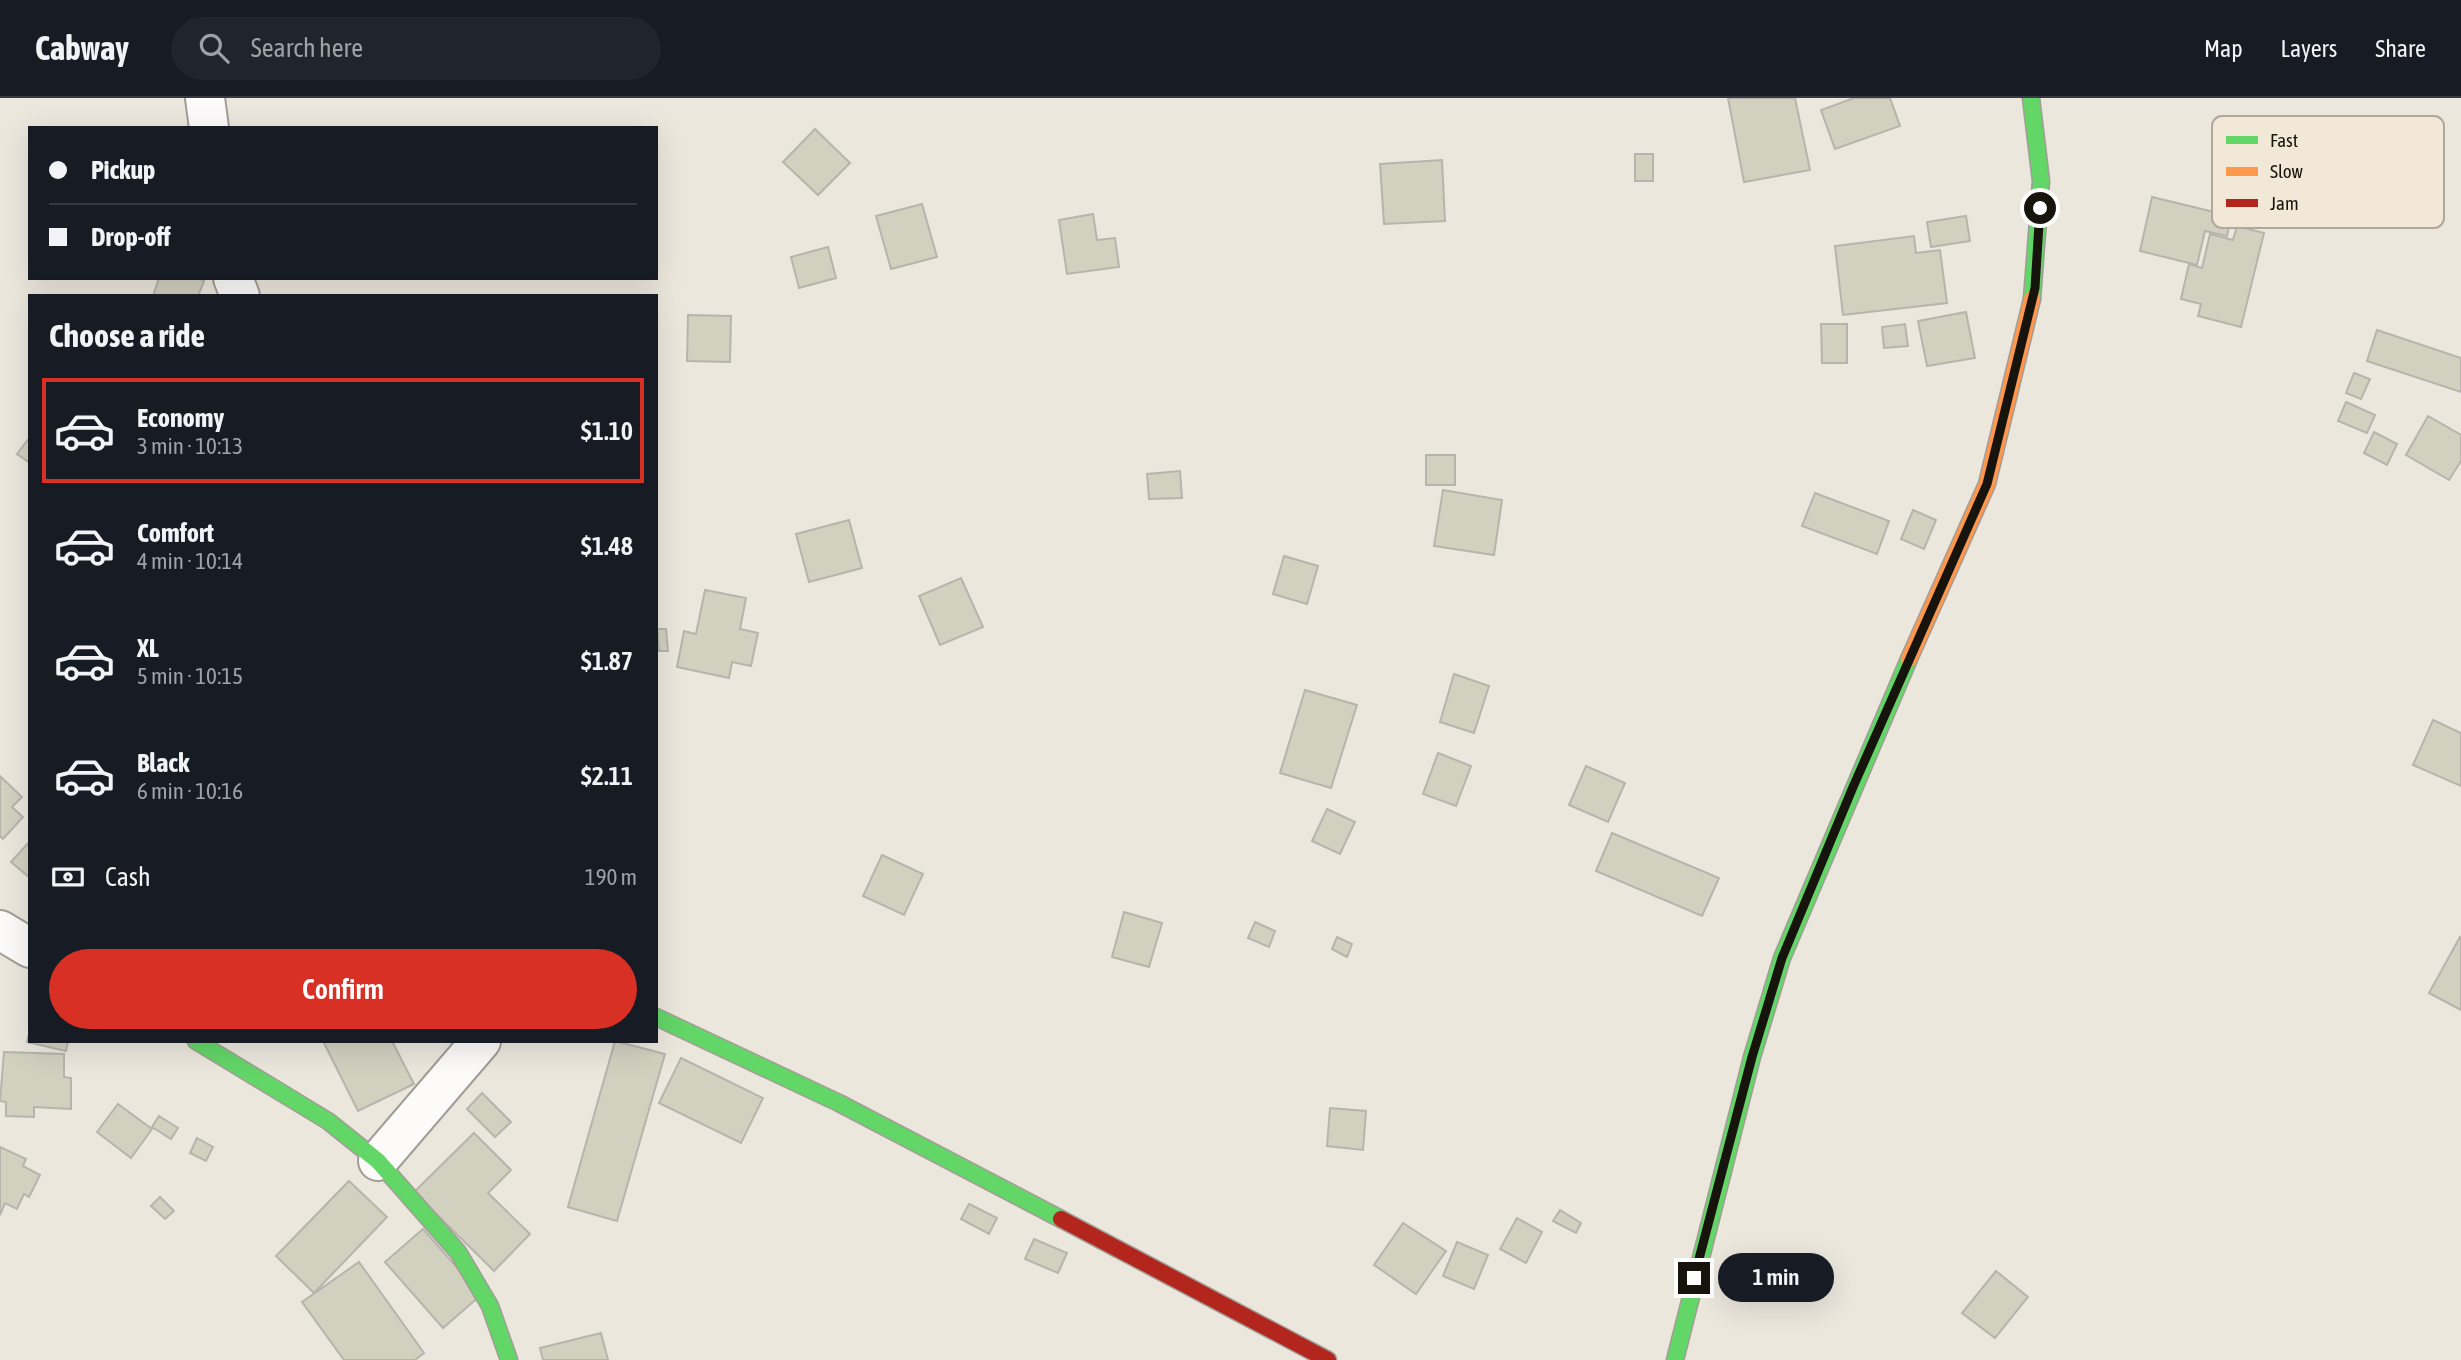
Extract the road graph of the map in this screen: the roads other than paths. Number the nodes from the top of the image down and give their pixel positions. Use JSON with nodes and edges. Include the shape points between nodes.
{"nodes":[{"id":1,"x":205,"y":98,"type":"edge"},
{"id":2,"x":2031,"y":98,"type":"edge"},
{"id":3,"x":209,"y":126,"type":"edge"},
{"id":4,"x":0,"y":930,"type":"edge"},
{"id":5,"x":28,"y":947,"type":"edge"},
{"id":6,"x":658,"y":1018,"type":"edge"},
{"id":7,"x":199,"y":1043,"type":"edge"},
{"id":8,"x":479,"y":1043,"type":"edge"},
{"id":9,"x":378,"y":1161,"type":"junction"},
{"id":10,"x":509,"y":1360,"type":"edge"},
{"id":11,"x":1328,"y":1360,"type":"edge"},
{"id":12,"x":1675,"y":1360,"type":"edge"}],
"edges":[{"from":1,"to":3,"type":"street"},
{"from":2,"to":12,"type":"street","via":[[2041,181],[2035,288],[1987,484],[1782,958]]},
{"from":4,"to":5,"type":"street"},
{"from":6,"to":11,"type":"street","via":[[839,1103]]},
{"from":7,"to":9,"type":"street","via":[[328,1121]]},
{"from":8,"to":9,"type":"street"},
{"from":9,"to":10,"type":"street","via":[[458,1251],[490,1306]]}]}
